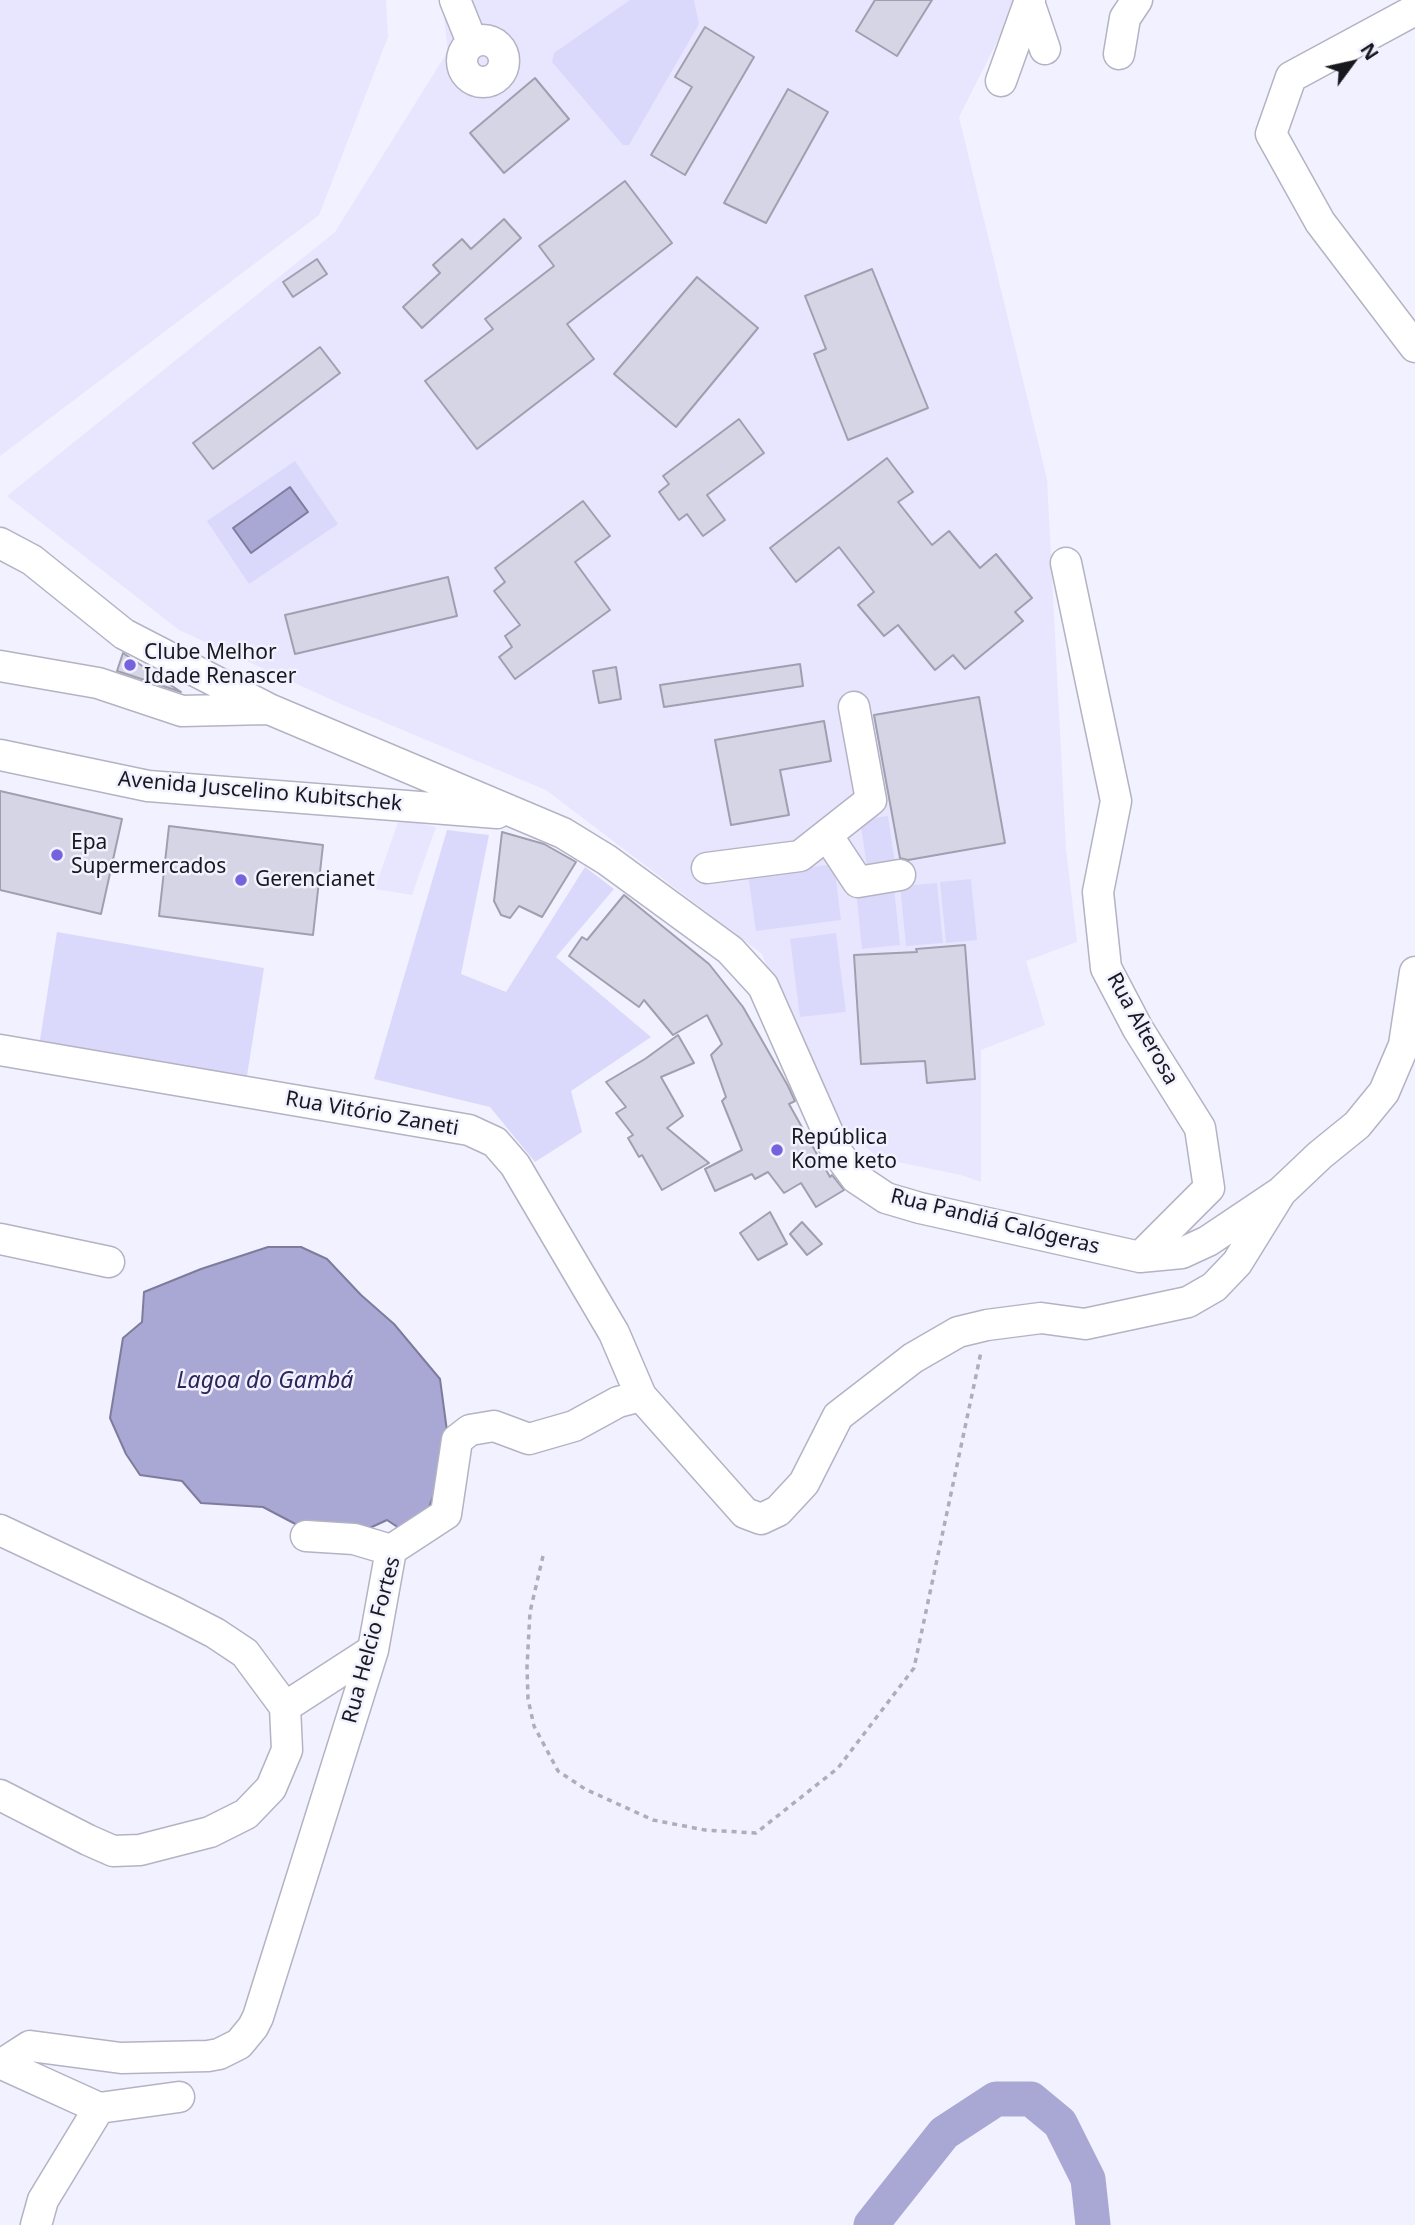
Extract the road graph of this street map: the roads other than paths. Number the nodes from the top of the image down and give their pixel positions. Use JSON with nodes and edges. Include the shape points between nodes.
{"nodes":[{"id":1,"x":454,"y":0,"type":"edge"},
{"id":2,"x":1137,"y":0,"type":"edge"},
{"id":3,"x":1029,"y":1,"type":"edge"},
{"id":4,"x":1415,"y":10,"type":"edge"},
{"id":5,"x":472,"y":42,"type":"dead end"},
{"id":6,"x":1045,"y":49,"type":"dead end"},
{"id":7,"x":1119,"y":54,"type":"dead end"},
{"id":8,"x":1001,"y":81,"type":"dead end"},
{"id":9,"x":1415,"y":346,"type":"edge"},
{"id":10,"x":0,"y":543,"type":"edge"},
{"id":11,"x":1066,"y":562,"type":"dead end"},
{"id":12,"x":0,"y":666,"type":"edge"},
{"id":13,"x":854,"y":707,"type":"dead end"},
{"id":14,"x":270,"y":709,"type":"junction"},
{"id":15,"x":0,"y":755,"type":"edge"},
{"id":16,"x":521,"y":815,"type":"junction"},
{"id":17,"x":828,"y":835,"type":"junction"},
{"id":18,"x":707,"y":868,"type":"dead end"},
{"id":19,"x":900,"y":875,"type":"dead end"},
{"id":20,"x":1415,"y":972,"type":"edge"},
{"id":21,"x":0,"y":1050,"type":"edge"},
{"id":22,"x":1281,"y":1192,"type":"junction"},
{"id":23,"x":0,"y":1239,"type":"edge"},
{"id":24,"x":1140,"y":1257,"type":"junction"},
{"id":25,"x":109,"y":1262,"type":"dead end"},
{"id":26,"x":641,"y":1396,"type":"junction"},
{"id":27,"x":0,"y":1530,"type":"edge"},
{"id":28,"x":306,"y":1536,"type":"dead end"},
{"id":29,"x":391,"y":1550,"type":"junction"},
{"id":30,"x":373,"y":1650,"type":"junction"},
{"id":31,"x":285,"y":1707,"type":"junction"},
{"id":32,"x":0,"y":1795,"type":"edge"},
{"id":33,"x":1,"y":2064,"type":"edge"},
{"id":34,"x":179,"y":2097,"type":"dead end"},
{"id":35,"x":99,"y":2108,"type":"junction"},
{"id":36,"x":37,"y":2225,"type":"edge"}],
"edges":[{"from":1,"to":5,"type":"street"},
{"from":2,"to":7,"type":"street","via":[[1125,18]]},
{"from":3,"to":6,"type":"street"},
{"from":3,"to":8,"type":"street"},
{"from":4,"to":9,"type":"street","via":[[1291,77],[1271,134],[1320,222]]},
{"from":10,"to":14,"type":"street","name":"Rua Pandiá Calógeras","via":[[32,560],[124,634]]},
{"from":11,"to":24,"type":"street","name":"Rua Alterosa","via":[[1116,801],[1098,892],[1106,968],[1200,1128],[1209,1188]]},
{"from":12,"to":14,"type":"street","via":[[98,683],[182,711]]},
{"from":13,"to":17,"type":"street","via":[[872,800]]},
{"from":14,"to":16,"type":"street","name":"Rua Pandiá Calógeras"},
{"from":15,"to":16,"type":"street","name":"Avenida Juscelino Kubitschek","via":[[148,786]]},
{"from":16,"to":24,"type":"street","name":"Rua Pandiá Calógeras","via":[[563,833],[607,860],[730,950],[764,986],[836,1151],[856,1178],[886,1198],[920,1208]]},
{"from":17,"to":18,"type":"street","via":[[800,856]]},
{"from":17,"to":19,"type":"street","via":[[858,881]]},
{"from":20,"to":22,"type":"street","name":"Rua Pandiá Calógeras","via":[[1404,1045],[1384,1092],[1357,1125]]},
{"from":21,"to":26,"type":"street","name":"Rua Vitório Zaneti","via":[[468,1130],[495,1142],[515,1165],[614,1333]]},
{"from":22,"to":24,"type":"street","name":"Rua Pandiá Calógeras","via":[[1182,1253]]},
{"from":22,"to":26,"type":"street","via":[[1237,1263],[1214,1287],[1188,1302],[1085,1324],[1041,1318],[987,1325],[958,1332],[913,1358],[838,1416],[804,1483],[778,1511],[761,1519],[746,1513]]},
{"from":23,"to":25,"type":"street"},
{"from":26,"to":29,"type":"street","name":"Rua Helcio Fortes","via":[[618,1402],[574,1426],[529,1438],[494,1426],[470,1430],[457,1440],[446,1514]]},
{"from":27,"to":31,"type":"street","via":[[215,1633],[245,1653]]},
{"from":28,"to":29,"type":"street","via":[[354,1539]]},
{"from":29,"to":30,"type":"street","name":"Rua Helcio Fortes"},
{"from":30,"to":31,"type":"street"},
{"from":30,"to":33,"type":"street","name":"Rua Helcio Fortes","via":[[258,2017],[247,2036],[230,2049],[208,2056],[110,2057],[30,2046]]},
{"from":31,"to":32,"type":"street","via":[[287,1750],[271,1788],[246,1814],[209,1832],[140,1850],[113,1851]]},
{"from":33,"to":35,"type":"street"},
{"from":34,"to":35,"type":"street"},
{"from":35,"to":36,"type":"street","via":[[43,2200]]}]}
